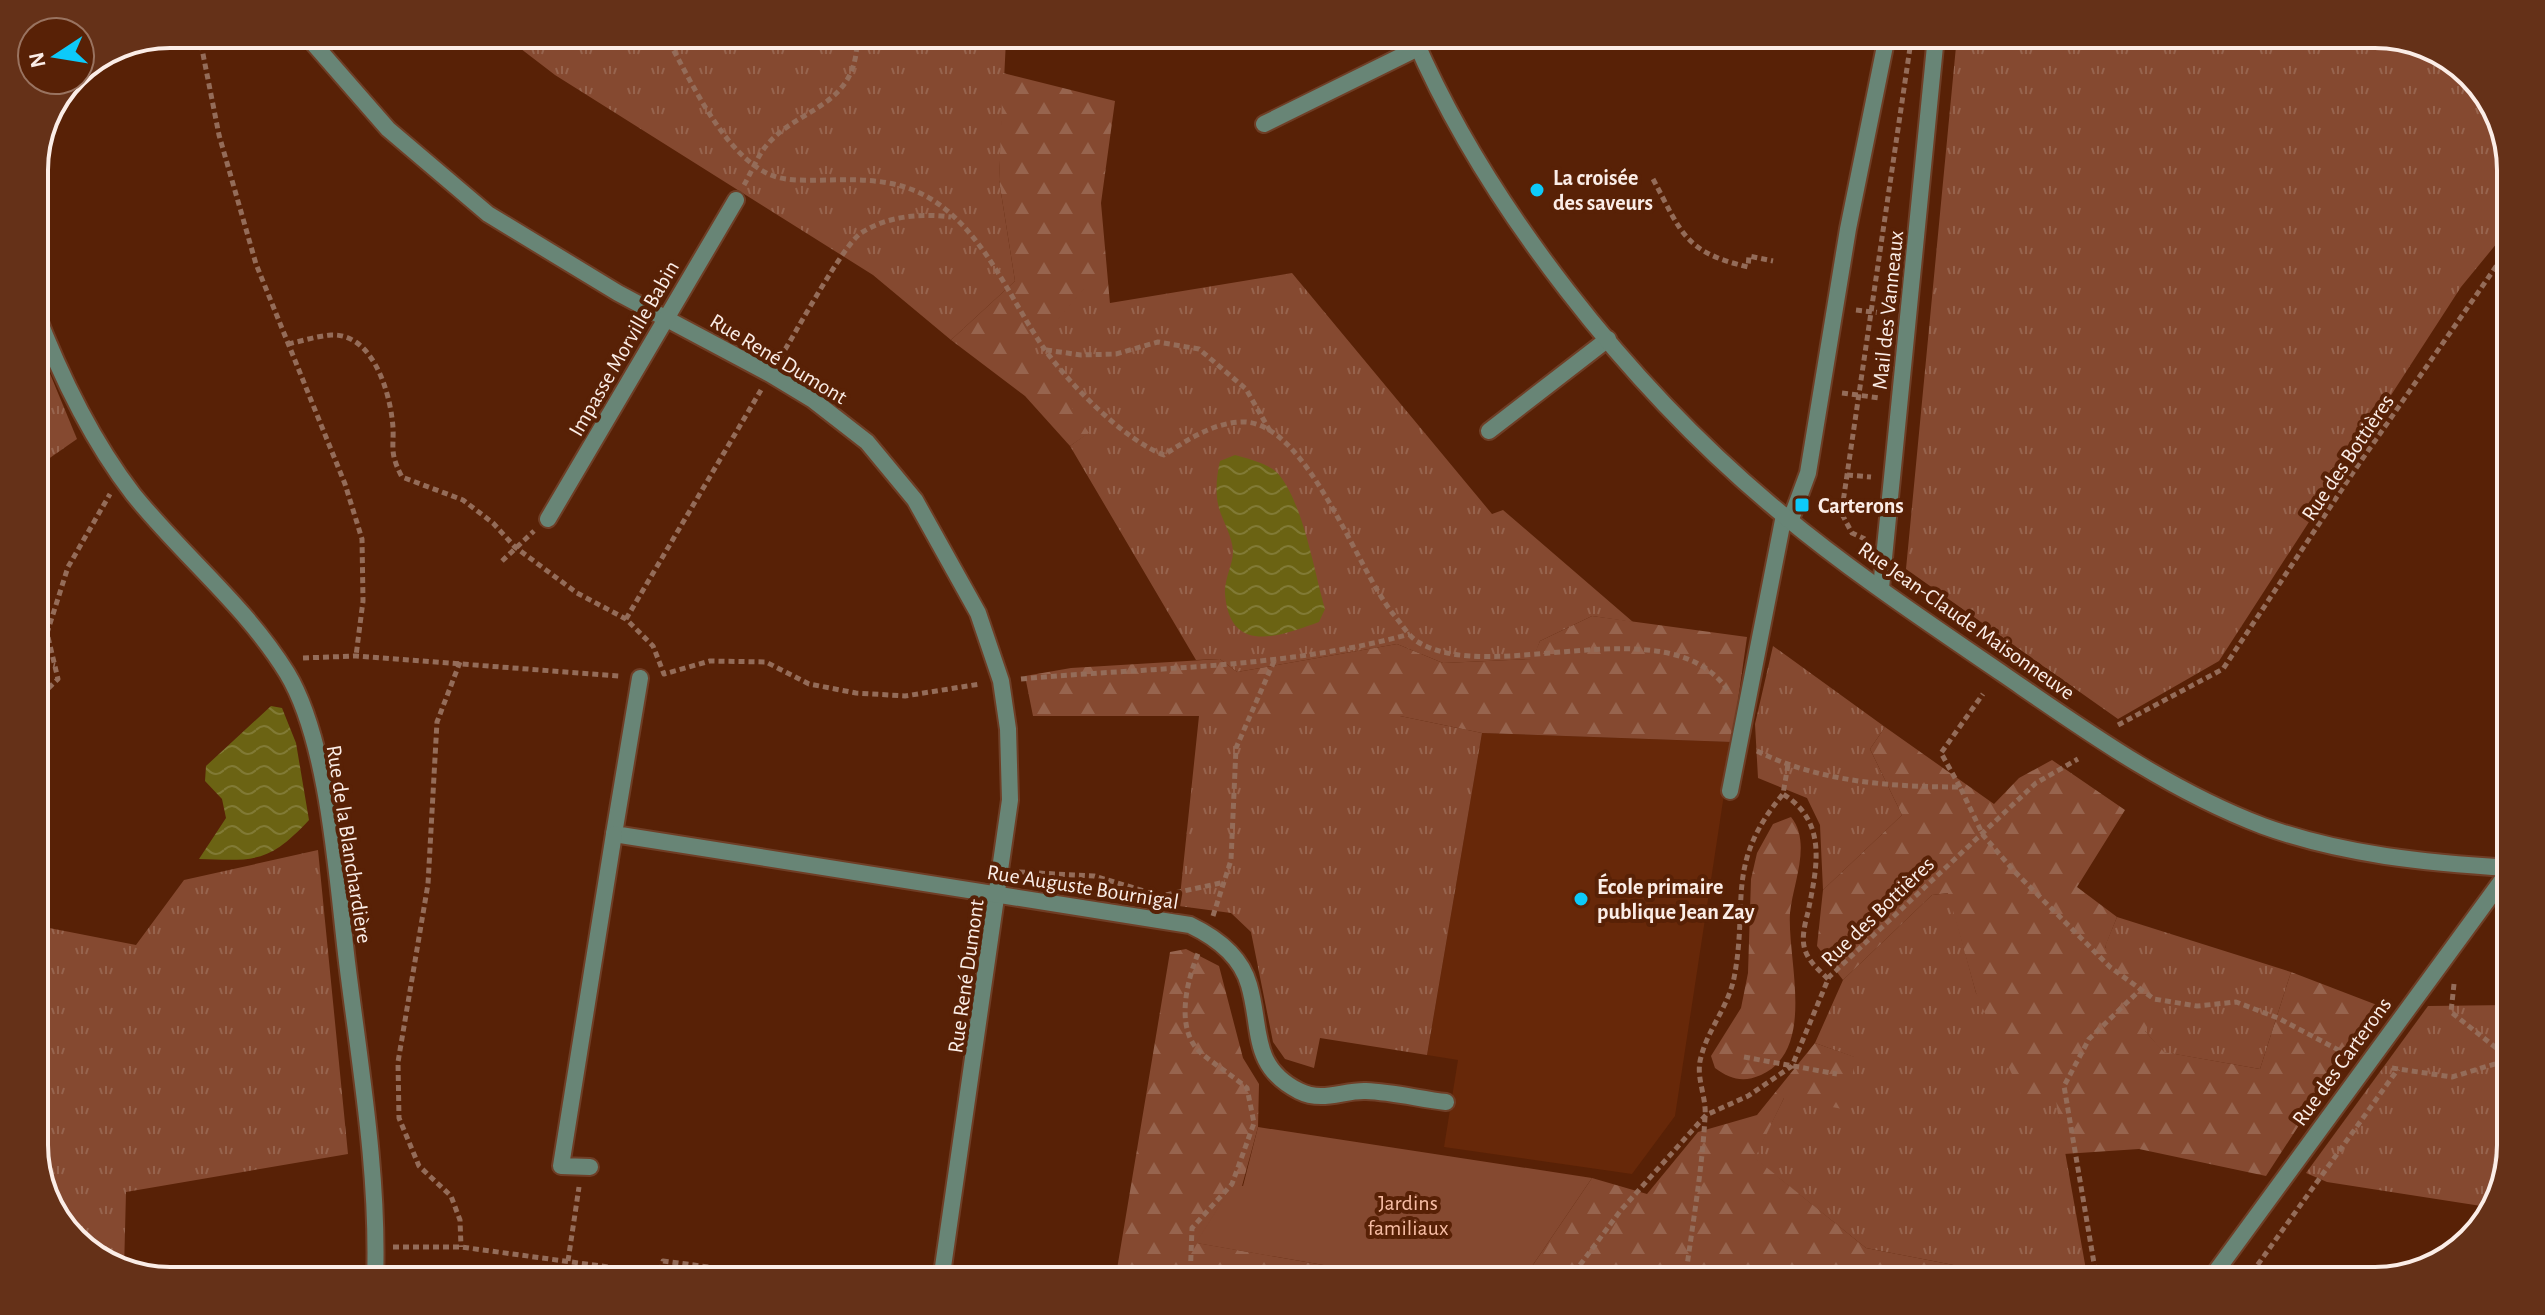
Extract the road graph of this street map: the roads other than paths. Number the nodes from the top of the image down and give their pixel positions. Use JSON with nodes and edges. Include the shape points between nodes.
{"nodes":[{"id":1,"x":317,"y":48,"type":"edge"},
{"id":2,"x":1407,"y":48,"type":"edge"},
{"id":3,"x":1419,"y":48,"type":"edge"},
{"id":4,"x":1885,"y":48,"type":"edge"},
{"id":5,"x":1935,"y":48,"type":"edge"},
{"id":6,"x":1264,"y":124,"type":"dead end"},
{"id":7,"x":736,"y":200,"type":"road end"},
{"id":8,"x":666,"y":317,"type":"junction"},
{"id":9,"x":1608,"y":339,"type":"junction"},
{"id":10,"x":48,"y":343,"type":"edge"},
{"id":11,"x":1489,"y":431,"type":"dead end"},
{"id":12,"x":1788,"y":517,"type":"junction"},
{"id":13,"x":548,"y":519,"type":"dead end"},
{"id":14,"x":1881,"y":588,"type":"junction"},
{"id":15,"x":640,"y":678,"type":"road end"},
{"id":16,"x":1730,"y":791,"type":"dead end"},
{"id":17,"x":614,"y":834,"type":"junction"},
{"id":18,"x":2497,"y":867,"type":"edge"},
{"id":19,"x":2497,"y":887,"type":"edge"},
{"id":20,"x":999,"y":896,"type":"junction"},
{"id":21,"x":1446,"y":1102,"type":"dead end"},
{"id":22,"x":586,"y":1167,"type":"road end"},
{"id":23,"x":375,"y":1267,"type":"edge"},
{"id":24,"x":943,"y":1267,"type":"edge"},
{"id":25,"x":2219,"y":1267,"type":"edge"}],
"edges":[{"from":1,"to":8,"type":"street","name":"Rue René Dumont","via":[[388,129],[488,214]]},
{"from":2,"to":6,"type":"street","name":"Rue Jean-Claude Maisonneuve"},
{"from":3,"to":9,"type":"street","name":"Rue Jean-Claude Maisonneuve","via":[[1488,173],[1553,272]]},
{"from":4,"to":12,"type":"street","via":[[1803,492]]},
{"from":5,"to":14,"type":"street","name":"Mail des Vanneaux"},
{"from":7,"to":8,"type":"street","name":"Impasse Morville Babin"},
{"from":8,"to":13,"type":"street","name":"Impasse Morville Babin"},
{"from":8,"to":20,"type":"street","name":"Rue René Dumont","via":[[813,400],[867,442],[915,500],[949,556],[978,613],[1001,681],[1010,800]]},
{"from":9,"to":11,"type":"street"},
{"from":9,"to":12,"type":"street","name":"Rue Jean-Claude Maisonneuve","via":[[1692,430]]},
{"from":10,"to":23,"type":"street","name":"Rue de la Blanchardière","via":[[121,476],[256,628],[297,690],[328,817],[365,1106]]},
{"from":12,"to":14,"type":"street","name":"Rue Jean-Claude Maisonneuve"},
{"from":12,"to":16,"type":"street"},
{"from":14,"to":18,"type":"street","name":"Rue Jean-Claude Maisonneuve","via":[[2104,744],[2187,794],[2266,826],[2351,851]]},
{"from":15,"to":17,"type":"street"},
{"from":17,"to":20,"type":"street","name":"Rue Auguste Bournigal"},
{"from":17,"to":22,"type":"street","via":[[561,1166]]},
{"from":19,"to":25,"type":"street","name":"Rue des Carterons"},
{"from":20,"to":21,"type":"street","name":"Rue Auguste Bournigal","via":[[1190,925],[1231,953],[1249,983],[1259,1047],[1271,1070],[1300,1091],[1336,1097],[1363,1091]]},
{"from":20,"to":24,"type":"street","name":"Rue René Dumont"}]}
